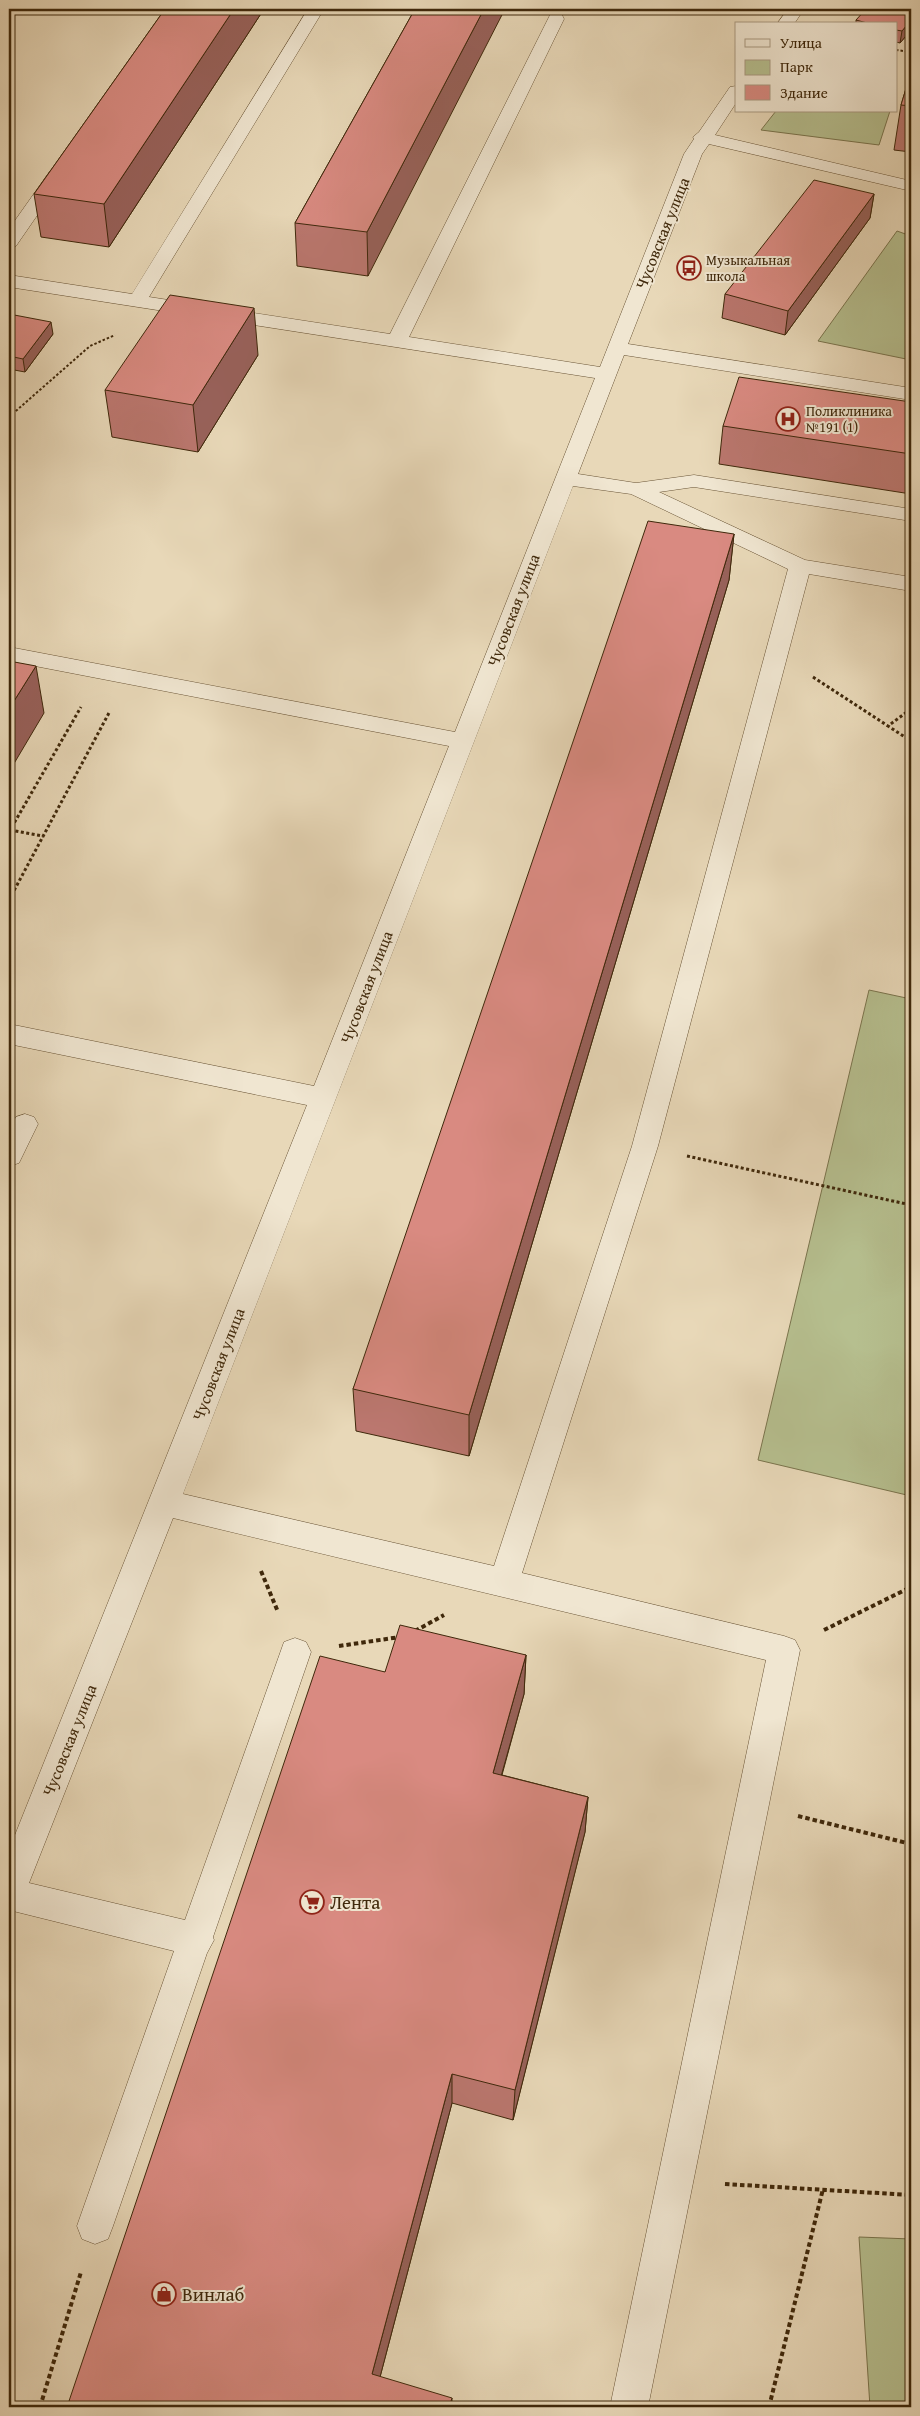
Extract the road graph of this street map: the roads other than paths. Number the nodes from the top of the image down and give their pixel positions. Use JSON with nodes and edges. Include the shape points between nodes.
{"nodes":[{"id":1,"x":316,"y":9,"type":"edge"},
{"id":2,"x":796,"y":9,"type":"edge"},
{"id":3,"x":556,"y":20,"type":"dead end"},
{"id":4,"x":786,"y":22,"type":"edge"},
{"id":5,"x":735,"y":92,"type":"edge"},
{"id":6,"x":702,"y":137,"type":"junction"},
{"id":7,"x":56,"y":175,"type":"edge"},
{"id":8,"x":911,"y":186,"type":"edge"},
{"id":9,"x":9,"y":242,"type":"edge"},
{"id":10,"x":9,"y":281,"type":"edge"},
{"id":11,"x":137,"y":301,"type":"junction"},
{"id":12,"x":397,"y":341,"type":"junction"},
{"id":13,"x":617,"y":348,"type":"junction"},
{"id":14,"x":607,"y":374,"type":"junction"},
{"id":15,"x":911,"y":394,"type":"edge"},
{"id":16,"x":565,"y":478,"type":"junction"},
{"id":17,"x":636,"y":489,"type":"junction"},
{"id":18,"x":911,"y":515,"type":"edge"},
{"id":19,"x":800,"y":566,"type":"junction"},
{"id":20,"x":911,"y":584,"type":"edge"},
{"id":21,"x":9,"y":654,"type":"edge"},
{"id":22,"x":462,"y":741,"type":"junction"},
{"id":23,"x":9,"y":1034,"type":"edge"},
{"id":24,"x":323,"y":1098,"type":"junction"},
{"id":25,"x":25,"y":1124,"type":"dead end"},
{"id":26,"x":9,"y":1156,"type":"edge"},
{"id":27,"x":164,"y":1503,"type":"junction"},
{"id":28,"x":504,"y":1582,"type":"junction"},
{"id":29,"x":295,"y":1652,"type":"road end"},
{"id":30,"x":9,"y":1892,"type":"edge"},
{"id":31,"x":196,"y":1940,"type":"junction"},
{"id":32,"x":95,"y":2226,"type":"road end"},
{"id":33,"x":629,"y":2407,"type":"edge"}],
"edges":[{"from":1,"to":11,"type":"street"},
{"from":2,"to":4,"type":"street"},
{"from":3,"to":12,"type":"street"},
{"from":5,"to":6,"type":"street","name":"Чусовская улица"},
{"from":6,"to":8,"type":"street"},
{"from":6,"to":13,"type":"street","name":"Чусовская улица"},
{"from":7,"to":9,"type":"street"},
{"from":10,"to":11,"type":"street"},
{"from":11,"to":12,"type":"street"},
{"from":12,"to":14,"type":"street"},
{"from":13,"to":14,"type":"street","name":"Чусовская улица"},
{"from":13,"to":15,"type":"street"},
{"from":14,"to":16,"type":"street","name":"Чусовская улица"},
{"from":16,"to":17,"type":"street"},
{"from":16,"to":22,"type":"street","name":"Чусовская улица"},
{"from":17,"to":18,"type":"street","via":[[694,481]]},
{"from":17,"to":19,"type":"street"},
{"from":19,"to":20,"type":"street"},
{"from":19,"to":28,"type":"street","via":[[645,1146]]},
{"from":21,"to":22,"type":"street"},
{"from":22,"to":24,"type":"street","name":"Чусовская улица"},
{"from":23,"to":24,"type":"street"},
{"from":24,"to":27,"type":"street","name":"Чусовская улица"},
{"from":25,"to":26,"type":"street"},
{"from":27,"to":28,"type":"street"},
{"from":27,"to":30,"type":"street","name":"Чусовская улица"},
{"from":28,"to":33,"type":"street","via":[[784,1650]]},
{"from":29,"to":31,"type":"street"},
{"from":30,"to":31,"type":"street"},
{"from":31,"to":32,"type":"street"}]}
